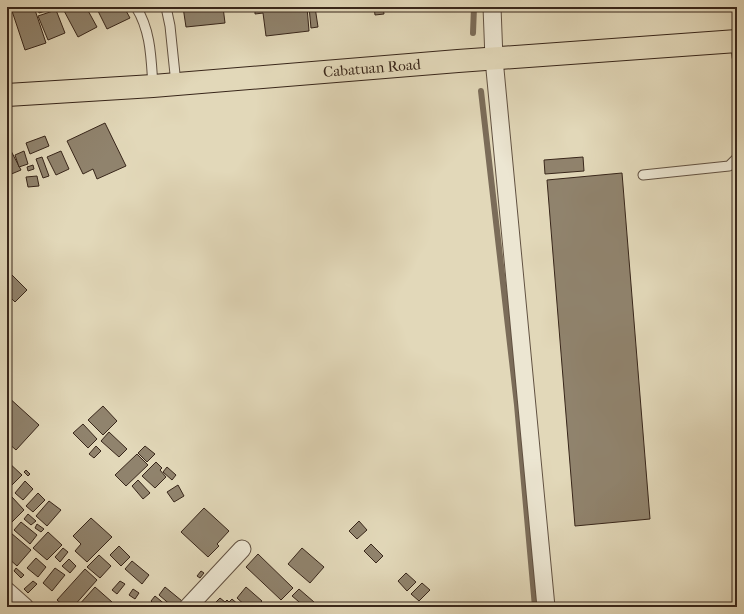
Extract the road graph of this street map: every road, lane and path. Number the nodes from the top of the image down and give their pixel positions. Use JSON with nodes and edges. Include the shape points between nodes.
{"nodes":[{"id":1,"x":136,"y":7,"type":"edge"},
{"id":2,"x":166,"y":7,"type":"edge"},
{"id":3,"x":492,"y":7,"type":"edge"},
{"id":4,"x":736,"y":46,"type":"edge"},
{"id":5,"x":494,"y":59,"type":"junction"},
{"id":6,"x":176,"y":84,"type":"junction"},
{"id":7,"x":153,"y":86,"type":"junction"},
{"id":8,"x":7,"y":95,"type":"edge"},
{"id":9,"x":737,"y":158,"type":"edge"},
{"id":10,"x":643,"y":175,"type":"dead end"},
{"id":11,"x":242,"y":549,"type":"dead end"},
{"id":12,"x":7,"y":591,"type":"edge"},
{"id":13,"x":25,"y":607,"type":"edge"},
{"id":14,"x":188,"y":607,"type":"edge"},
{"id":15,"x":546,"y":607,"type":"edge"}],
"edges":[{"from":1,"to":7,"type":"lane","via":[[150,42]]},
{"from":2,"to":6,"type":"lane"},
{"from":3,"to":5,"type":"street"},
{"from":4,"to":5,"type":"highway","name":"Cabatuan Road"},
{"from":5,"to":6,"type":"highway","name":"Cabatuan Road"},
{"from":5,"to":15,"type":"street"},
{"from":6,"to":7,"type":"highway","name":"Cabatuan Road"},
{"from":7,"to":8,"type":"highway","name":"Cabatuan Road"},
{"from":9,"to":10,"type":"lane","via":[[729,166]]},
{"from":11,"to":14,"type":"street"},
{"from":12,"to":13,"type":"street"}]}
